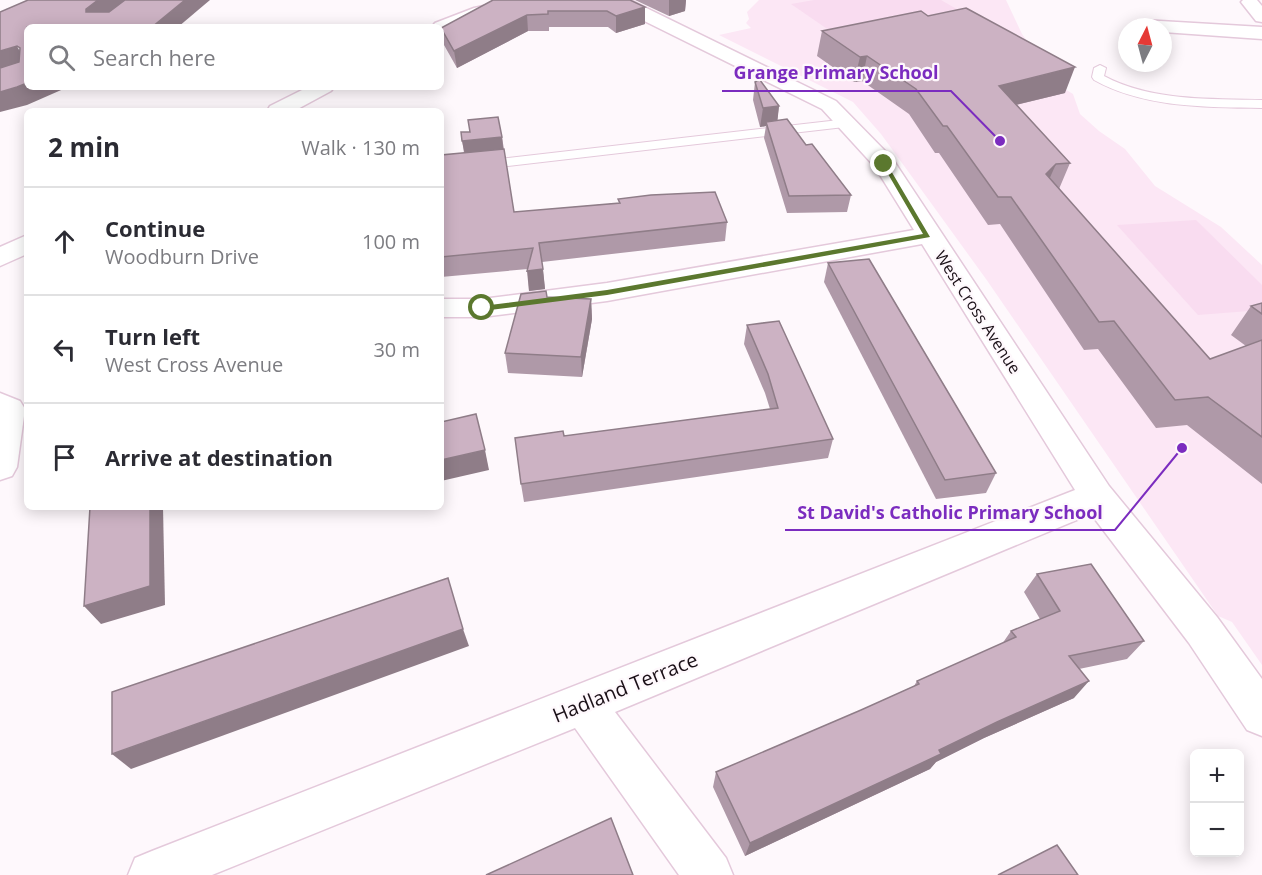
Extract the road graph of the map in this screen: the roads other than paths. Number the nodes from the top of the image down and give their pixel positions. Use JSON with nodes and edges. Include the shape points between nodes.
{"nodes":[{"id":1,"x":539,"y":0,"type":"edge"},
{"id":2,"x":616,"y":0,"type":"edge"},
{"id":3,"x":1250,"y":2,"type":"dead end"},
{"id":4,"x":1262,"y":17,"type":"edge"},
{"id":5,"x":444,"y":26,"type":"edge"},
{"id":6,"x":1172,"y":27,"type":"edge"},
{"id":7,"x":1262,"y":33,"type":"edge"},
{"id":8,"x":1100,"y":68,"type":"dead end"},
{"id":9,"x":318,"y":90,"type":"edge"},
{"id":10,"x":1262,"y":104,"type":"edge"},
{"id":11,"x":284,"y":108,"type":"edge"},
{"id":12,"x":848,"y":123,"type":"junction"},
{"id":13,"x":472,"y":166,"type":"edge"},
{"id":14,"x":928,"y":235,"type":"junction"},
{"id":15,"x":24,"y":245,"type":"edge"},
{"id":16,"x":0,"y":258,"type":"edge"},
{"id":17,"x":444,"y":308,"type":"edge"},
{"id":18,"x":0,"y":404,"type":"edge"},
{"id":19,"x":0,"y":467,"type":"edge"},
{"id":20,"x":1097,"y":496,"type":"junction"},
{"id":21,"x":583,"y":704,"type":"junction"},
{"id":22,"x":1262,"y":715,"type":"edge"},
{"id":23,"x":152,"y":875,"type":"edge"},
{"id":24,"x":709,"y":875,"type":"edge"}],
"edges":[{"from":1,"to":5,"type":"street","via":[[480,12]]},
{"from":2,"to":12,"type":"street","name":"West Cross Avenue","via":[[829,105]]},
{"from":3,"to":4,"type":"street"},
{"from":6,"to":7,"type":"street"},
{"from":8,"to":10,"type":"lane","via":[[1098,77],[1125,91]]},
{"from":9,"to":11,"type":"street"},
{"from":12,"to":13,"type":"lane"},
{"from":12,"to":14,"type":"street","name":"West Cross Avenue","via":[[884,164]]},
{"from":14,"to":17,"type":"street","via":[[607,292],[482,308]]},
{"from":14,"to":20,"type":"street","name":"West Cross Avenue"},
{"from":15,"to":16,"type":"street"},
{"from":18,"to":19,"type":"street","via":[[9,409]]},
{"from":20,"to":21,"type":"street","name":"Hadland Terrace"},
{"from":20,"to":22,"type":"street","name":"West Cross Avenue","via":[[1203,630]]},
{"from":21,"to":23,"type":"street","name":"Hadland Terrace"},
{"from":21,"to":24,"type":"street"}]}
